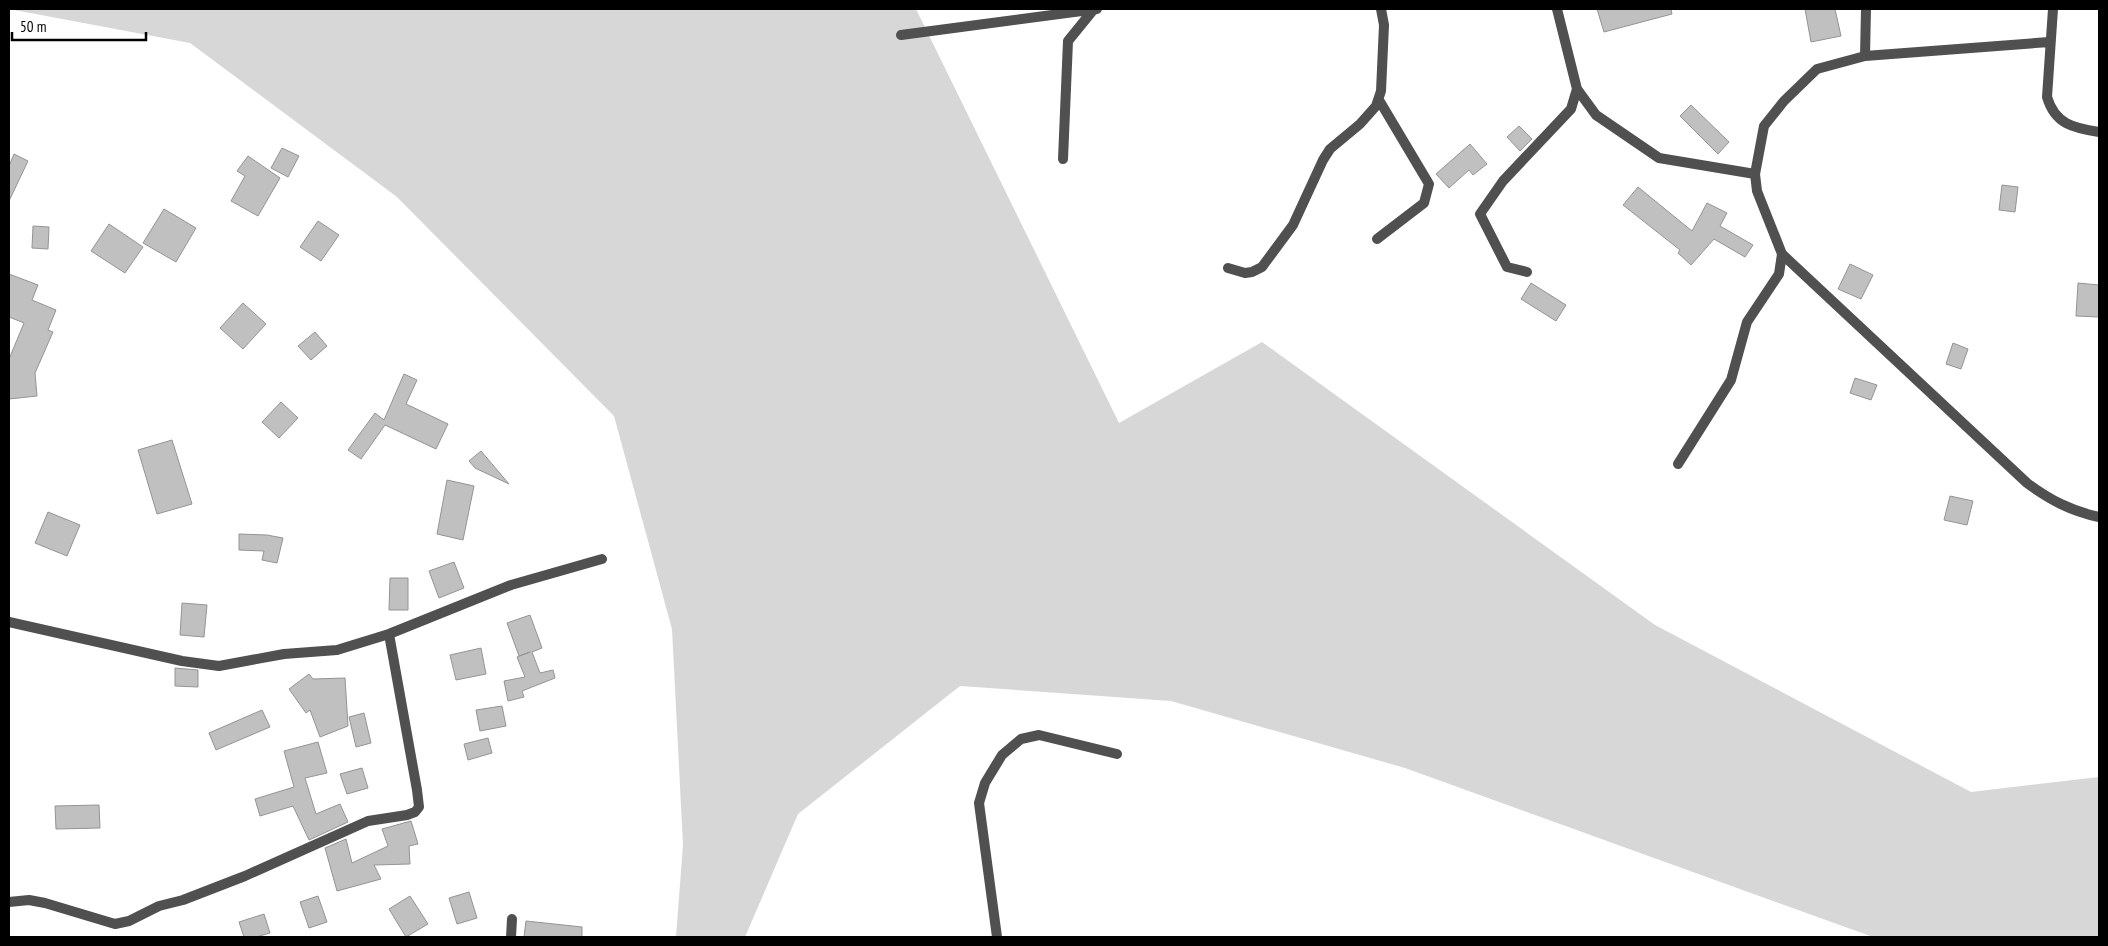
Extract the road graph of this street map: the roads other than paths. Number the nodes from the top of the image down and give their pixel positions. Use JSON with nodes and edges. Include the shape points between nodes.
{"nodes":[{"id":1,"x":1096,"y":9,"type":"edge"},
{"id":2,"x":1381,"y":9,"type":"edge"},
{"id":3,"x":1557,"y":9,"type":"edge"},
{"id":4,"x":1866,"y":9,"type":"edge"},
{"id":5,"x":2053,"y":9,"type":"edge"},
{"id":6,"x":901,"y":35,"type":"dead end"},
{"id":7,"x":2049,"y":42,"type":"junction"},
{"id":8,"x":1866,"y":56,"type":"junction"},
{"id":9,"x":1577,"y":89,"type":"junction"},
{"id":10,"x":1379,"y":100,"type":"junction"},
{"id":11,"x":2099,"y":132,"type":"edge"},
{"id":12,"x":1063,"y":159,"type":"dead end"},
{"id":13,"x":1755,"y":174,"type":"junction"},
{"id":14,"x":1377,"y":240,"type":"dead end"},
{"id":15,"x":1782,"y":254,"type":"junction"},
{"id":16,"x":1228,"y":268,"type":"dead end"},
{"id":17,"x":1527,"y":272,"type":"dead end"},
{"id":18,"x":1678,"y":464,"type":"dead end"},
{"id":19,"x":2099,"y":517,"type":"edge"},
{"id":20,"x":602,"y":559,"type":"dead end"},
{"id":21,"x":9,"y":622,"type":"edge"},
{"id":22,"x":389,"y":634,"type":"junction"},
{"id":23,"x":1117,"y":754,"type":"dead end"},
{"id":24,"x":9,"y":902,"type":"edge"},
{"id":25,"x":512,"y":919,"type":"dead end"},
{"id":26,"x":511,"y":937,"type":"edge"},
{"id":27,"x":997,"y":937,"type":"edge"}],
"edges":[{"from":1,"to":6,"type":"street"},
{"from":1,"to":12,"type":"street","via":[[1068,41]]},
{"from":2,"to":10,"type":"street","via":[[1384,25]]},
{"from":3,"to":9,"type":"street"},
{"from":4,"to":8,"type":"street"},
{"from":5,"to":7,"type":"street"},
{"from":7,"to":8,"type":"street"},
{"from":7,"to":11,"type":"street","via":[[2046,97],[2051,111],[2060,120],[2080,129]]},
{"from":8,"to":13,"type":"street","via":[[1817,69],[1784,101],[1764,126]]},
{"from":9,"to":13,"type":"street","via":[[1596,115],[1659,158]]},
{"from":9,"to":17,"type":"street","via":[[1571,109],[1503,181],[1480,214],[1507,266]]},
{"from":10,"to":14,"type":"street","via":[[1429,184],[1424,203]]},
{"from":10,"to":16,"type":"street","via":[[1360,124],[1326,154],[1293,225],[1262,267],[1245,273]]},
{"from":13,"to":15,"type":"street","via":[[1757,191]]},
{"from":15,"to":18,"type":"street","via":[[1779,274],[1747,322],[1731,380]]},
{"from":15,"to":19,"type":"street","via":[[2027,483],[2049,500]]},
{"from":20,"to":22,"type":"street","via":[[511,585]]},
{"from":21,"to":22,"type":"street","via":[[182,661],[219,666],[284,654],[338,650]]},
{"from":22,"to":24,"type":"street","via":[[418,790],[419,808],[415,812],[368,821],[244,876],[159,906],[129,922],[115,924],[29,900]]},
{"from":23,"to":27,"type":"street","via":[[1039,735],[1021,739],[1002,755],[985,783],[979,803]]},
{"from":25,"to":26,"type":"street"}]}
